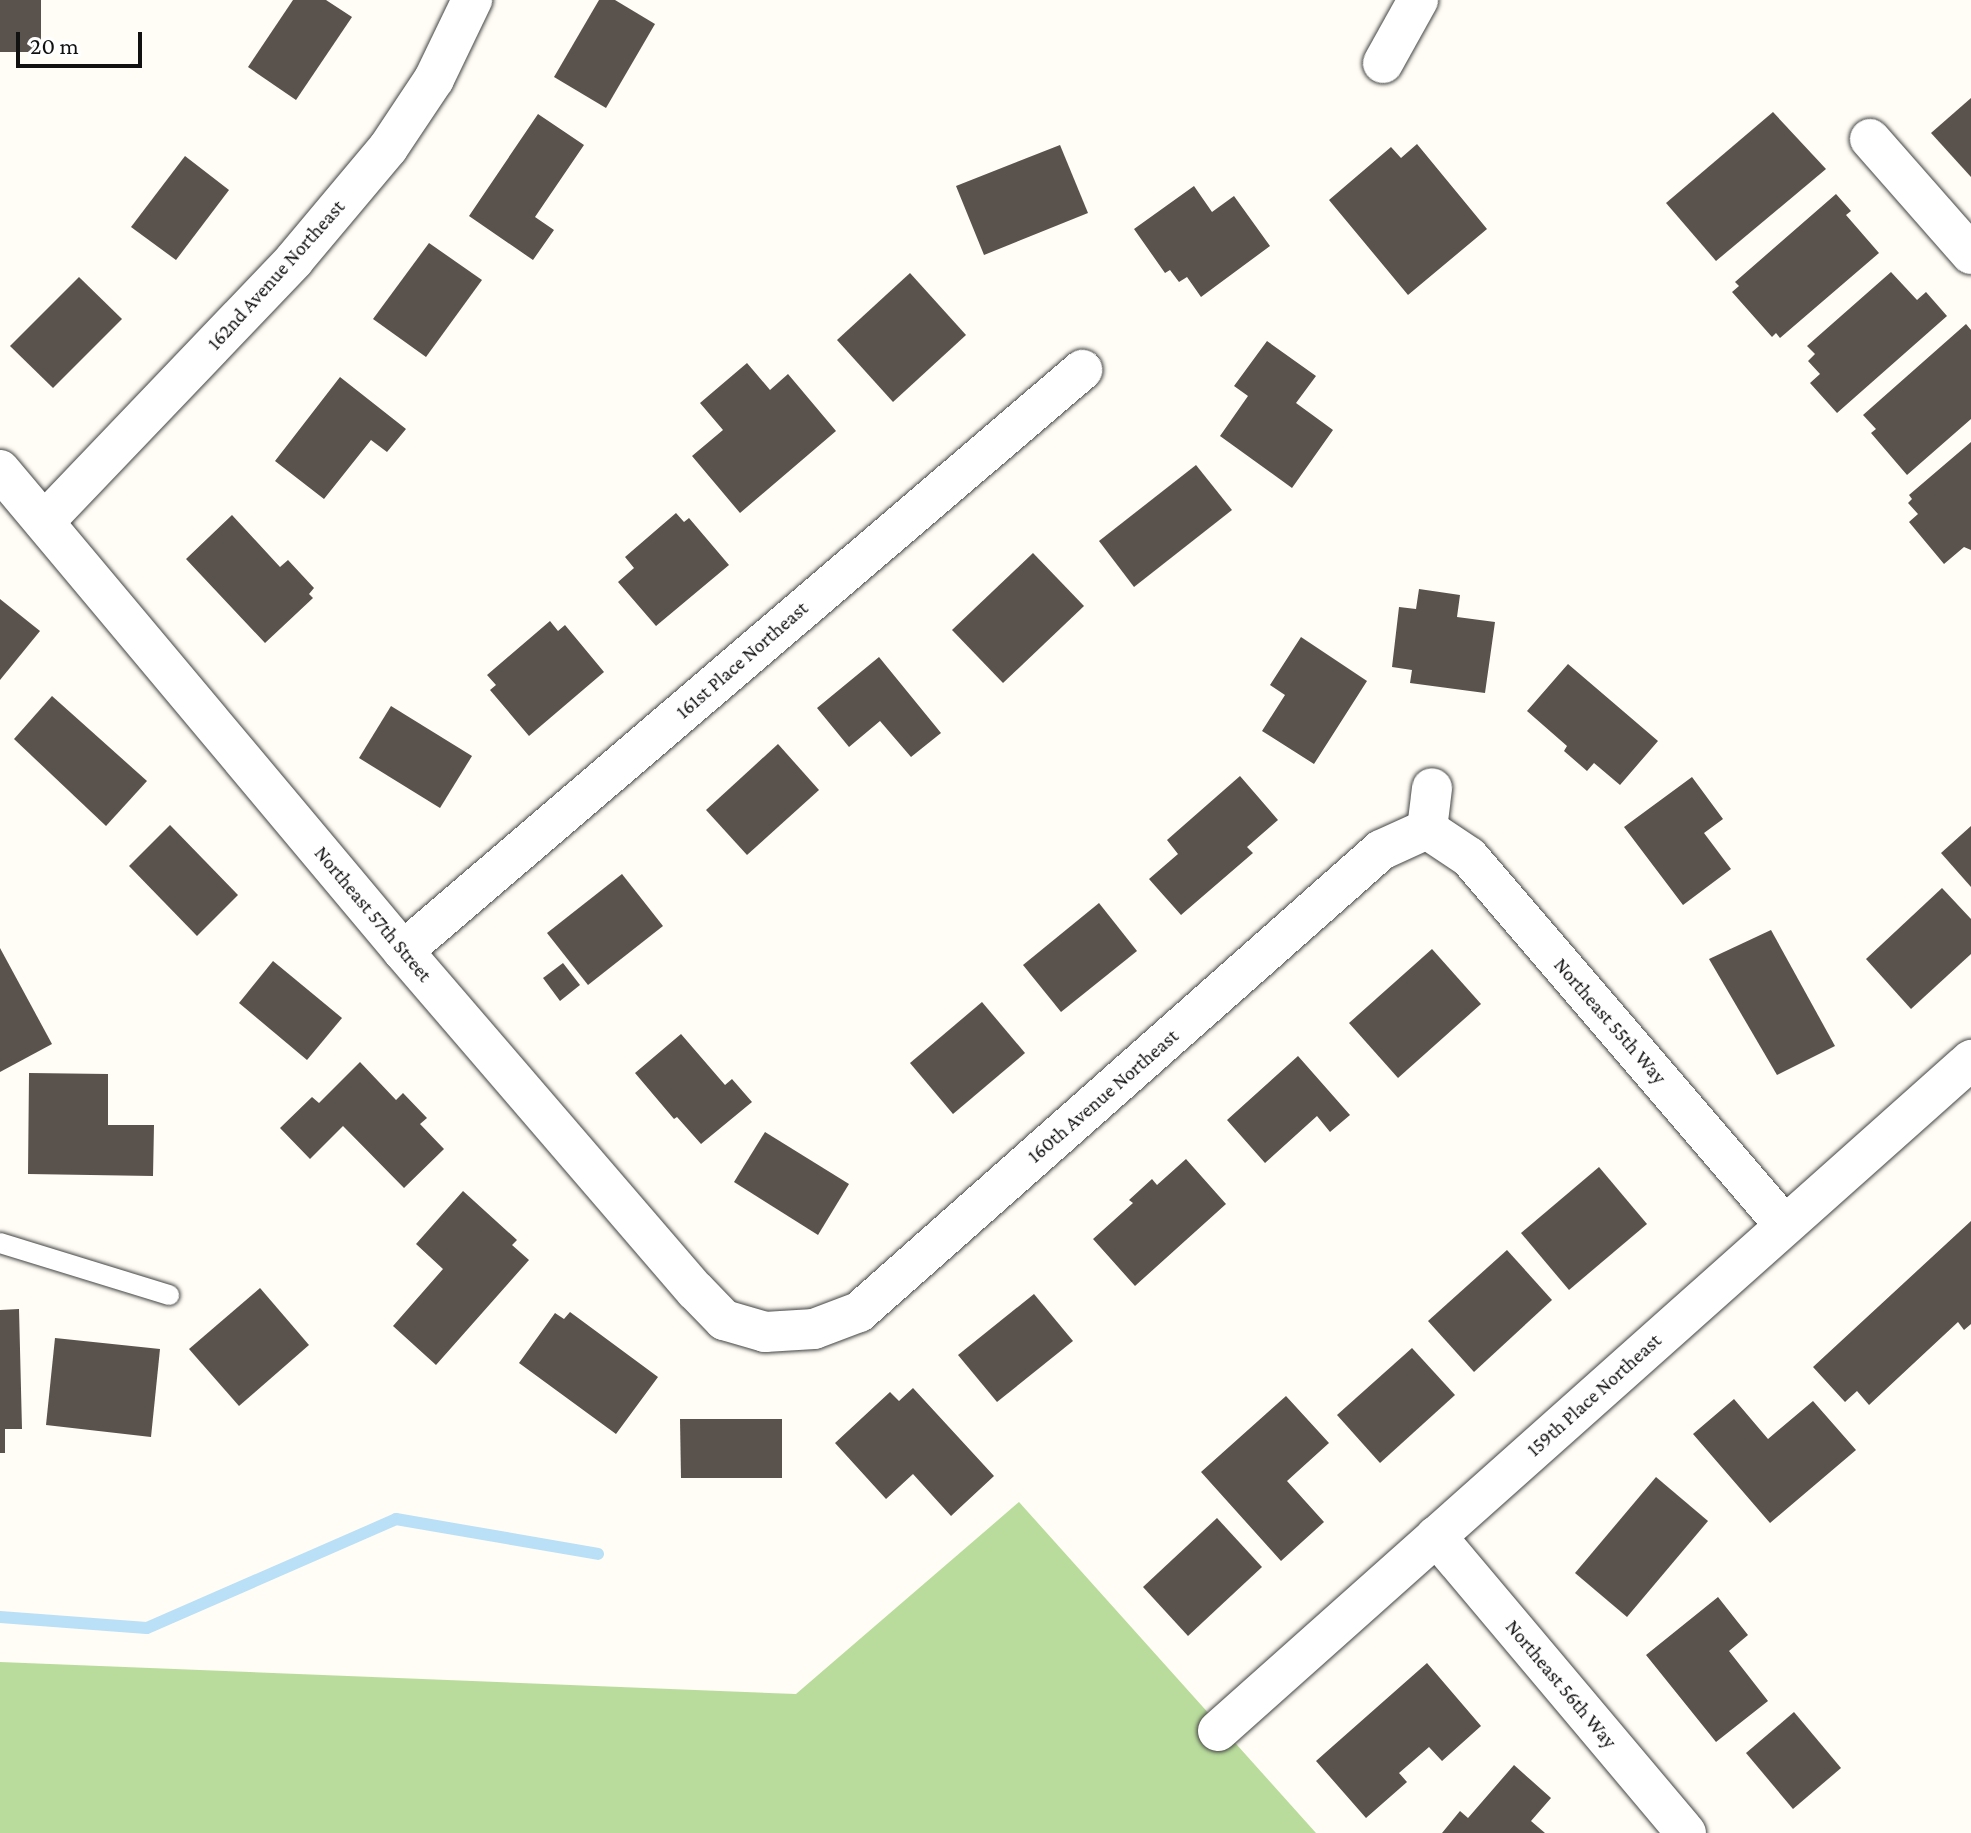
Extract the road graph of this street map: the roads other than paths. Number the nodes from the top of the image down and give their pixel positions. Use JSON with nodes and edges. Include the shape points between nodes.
{"nodes":[{"id":1,"x":472,"y":0,"type":"edge"},
{"id":2,"x":1418,"y":0,"type":"edge"},
{"id":3,"x":1383,"y":63,"type":"dead end"},
{"id":4,"x":1870,"y":139,"type":"dead end"},
{"id":5,"x":1971,"y":254,"type":"edge"},
{"id":6,"x":1082,"y":370,"type":"dead end"},
{"id":7,"x":0,"y":470,"type":"edge"},
{"id":8,"x":44,"y":522,"type":"junction"},
{"id":9,"x":1432,"y":788,"type":"dead end"},
{"id":10,"x":1427,"y":829,"type":"junction"},
{"id":11,"x":403,"y":951,"type":"junction"},
{"id":12,"x":1971,"y":1060,"type":"edge"},
{"id":13,"x":1784,"y":1225,"type":"junction"},
{"id":14,"x":0,"y":1243,"type":"edge"},
{"id":15,"x":169,"y":1295,"type":"dead end"},
{"id":16,"x":765,"y":1332,"type":"joint"},
{"id":17,"x":1436,"y":1536,"type":"junction"},
{"id":18,"x":1218,"y":1731,"type":"dead end"},
{"id":19,"x":1686,"y":1833,"type":"edge"}],
"edges":[{"from":1,"to":8,"type":"street","name":"162nd Avenue Northeast","via":[[434,79],[388,148],[294,260]]},
{"from":2,"to":3,"type":"street"},
{"from":4,"to":5,"type":"street"},
{"from":6,"to":11,"type":"street","name":"161st Place Northeast"},
{"from":7,"to":8,"type":"street","name":"Northeast 57th Street"},
{"from":8,"to":11,"type":"street","name":"Northeast 57th Street"},
{"from":9,"to":10,"type":"street"},
{"from":10,"to":13,"type":"street","name":"Northeast 55th Way","via":[[1469,857]]},
{"from":10,"to":16,"type":"street","name":"160th Avenue Northeast","via":[[1381,850],[859,1312],[814,1329]]},
{"from":11,"to":16,"type":"street","name":"Northeast 57th Street","via":[[695,1290],[724,1320]]},
{"from":12,"to":13,"type":"street","name":"159th Place Northeast"},
{"from":13,"to":17,"type":"street","name":"159th Place Northeast"},
{"from":14,"to":15,"type":"lane"},
{"from":17,"to":18,"type":"street","name":"159th Place Northeast"},
{"from":17,"to":19,"type":"street","name":"Northeast 56th Way"}]}
